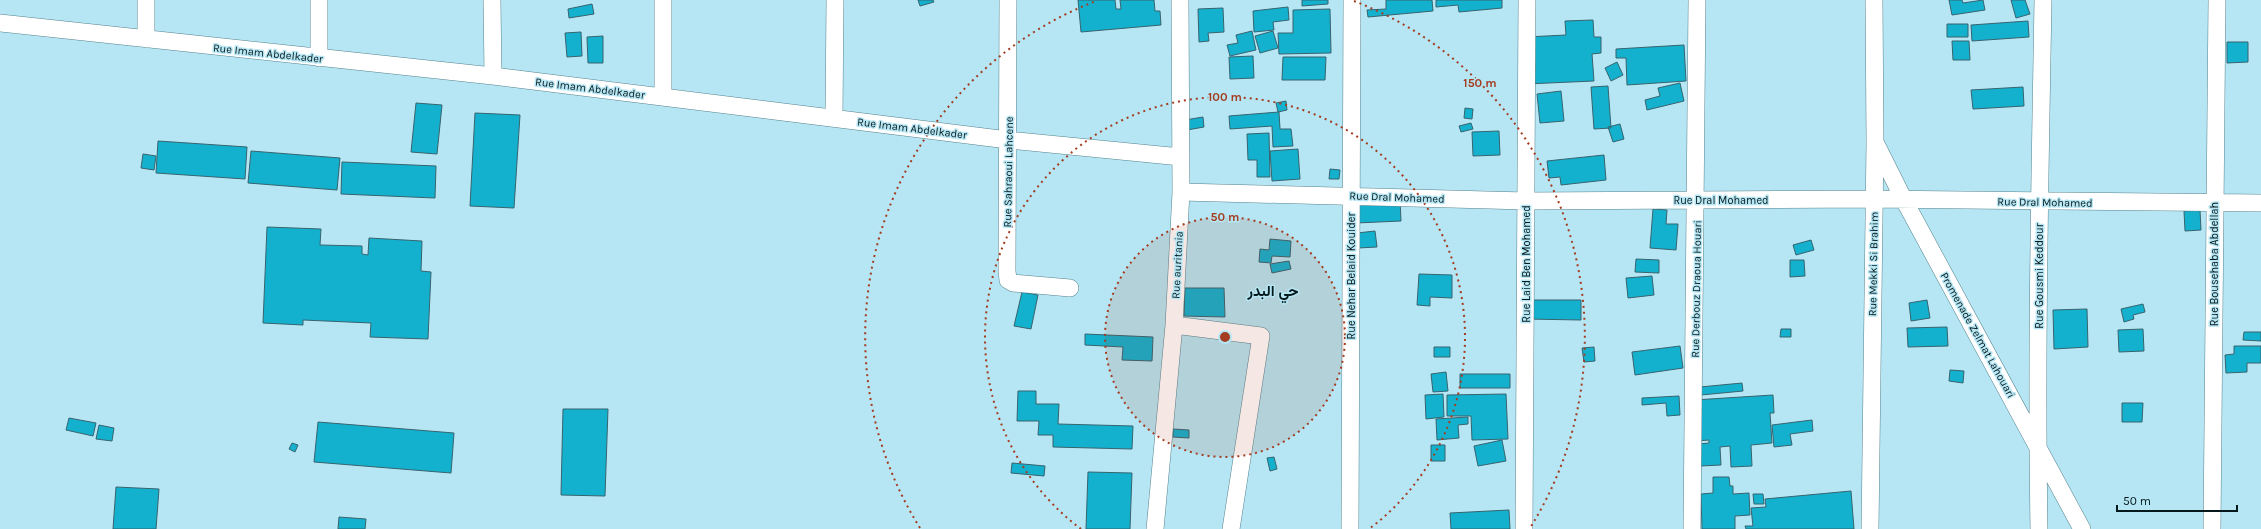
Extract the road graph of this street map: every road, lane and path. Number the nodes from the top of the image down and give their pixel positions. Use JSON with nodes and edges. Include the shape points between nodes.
{"nodes":[{"id":1,"x":146,"y":0,"type":"edge"},
{"id":2,"x":319,"y":0,"type":"edge"},
{"id":3,"x":492,"y":0,"type":"edge"},
{"id":4,"x":663,"y":0,"type":"edge"},
{"id":5,"x":835,"y":0,"type":"edge"},
{"id":6,"x":1008,"y":0,"type":"edge"},
{"id":7,"x":1180,"y":0,"type":"edge"},
{"id":8,"x":1352,"y":0,"type":"edge"},
{"id":9,"x":1527,"y":0,"type":"edge"},
{"id":10,"x":1697,"y":0,"type":"edge"},
{"id":11,"x":1874,"y":0,"type":"edge"},
{"id":12,"x":2043,"y":0,"type":"edge"},
{"id":13,"x":2218,"y":0,"type":"edge"},
{"id":14,"x":0,"y":23,"type":"edge"},
{"id":15,"x":146,"y":39,"type":"junction"},
{"id":16,"x":319,"y":58,"type":"junction"},
{"id":17,"x":493,"y":76,"type":"junction"},
{"id":18,"x":663,"y":97,"type":"junction"},
{"id":19,"x":834,"y":118,"type":"junction"},
{"id":20,"x":1008,"y":140,"type":"junction"},
{"id":21,"x":1875,"y":142,"type":"junction"},
{"id":22,"x":1181,"y":157,"type":"junction"},
{"id":23,"x":1181,"y":192,"type":"junction"},
{"id":24,"x":1351,"y":196,"type":"junction"},
{"id":25,"x":1873,"y":199,"type":"junction"},
{"id":26,"x":1697,"y":200,"type":"junction"},
{"id":27,"x":1904,"y":200,"type":"junction"},
{"id":28,"x":1526,"y":201,"type":"junction"},
{"id":29,"x":2039,"y":202,"type":"junction"},
{"id":30,"x":2215,"y":203,"type":"junction"},
{"id":31,"x":2261,"y":203,"type":"edge"},
{"id":32,"x":1070,"y":288,"type":"dead end"},
{"id":33,"x":1174,"y":325,"type":"junction"},
{"id":34,"x":2038,"y":443,"type":"junction"},
{"id":35,"x":1155,"y":529,"type":"edge"},
{"id":36,"x":1232,"y":529,"type":"edge"},
{"id":37,"x":1350,"y":529,"type":"edge"},
{"id":38,"x":1524,"y":529,"type":"edge"},
{"id":39,"x":1692,"y":529,"type":"edge"},
{"id":40,"x":1870,"y":529,"type":"edge"},
{"id":41,"x":2039,"y":529,"type":"edge"},
{"id":42,"x":2082,"y":529,"type":"edge"},
{"id":43,"x":2212,"y":529,"type":"edge"}],
"edges":[{"from":1,"to":15,"type":"street"},
{"from":2,"to":16,"type":"street"},
{"from":3,"to":17,"type":"street"},
{"from":4,"to":18,"type":"street"},
{"from":5,"to":19,"type":"street"},
{"from":6,"to":20,"type":"street","name":"Rue Sahraoui Lahcene"},
{"from":7,"to":22,"type":"street","name":"Rue auritania"},
{"from":8,"to":24,"type":"street","name":"Rue Nehar Belaid Kouider"},
{"from":9,"to":28,"type":"street","name":"Rue Laid Ben Mohamed"},
{"from":10,"to":26,"type":"street","name":"Rue Derbouz Draoua Houari"},
{"from":11,"to":21,"type":"street","name":"Rue Mekki Si Brahim"},
{"from":12,"to":29,"type":"street","name":"Rue Gousmi Keddour"},
{"from":13,"to":30,"type":"street","name":"Rue Bousehaba Abdellah"},
{"from":14,"to":15,"type":"street","name":"Rue Imam Abdelkader"},
{"from":15,"to":16,"type":"street","name":"Rue Imam Abdelkader"},
{"from":16,"to":17,"type":"street","name":"Rue Imam Abdelkader"},
{"from":17,"to":18,"type":"street","name":"Rue Imam Abdelkader"},
{"from":18,"to":19,"type":"street","name":"Rue Imam Abdelkader"},
{"from":19,"to":20,"type":"street","name":"Rue Imam Abdelkader"},
{"from":20,"to":22,"type":"street","name":"Rue Imam Abdelkader"},
{"from":20,"to":32,"type":"street","name":"Rue Sahraoui Lahcene","via":[[1008,280],[1013,283]]},
{"from":21,"to":25,"type":"street","name":"Rue Mekki Si Brahim"},
{"from":21,"to":27,"type":"street","name":"Promenade Zelmat Lahouari"},
{"from":22,"to":23,"type":"street","name":"Rue auritania"},
{"from":23,"to":24,"type":"street","name":"Rue Dral Mohamed"},
{"from":23,"to":33,"type":"street","name":"Rue auritania"},
{"from":24,"to":28,"type":"street","name":"Rue Dral Mohamed"},
{"from":24,"to":37,"type":"street","name":"Rue Nehar Belaid Kouider"},
{"from":25,"to":26,"type":"street","name":"Rue Dral Mohamed"},
{"from":25,"to":27,"type":"street","name":"Rue Dral Mohamed"},
{"from":25,"to":40,"type":"street","name":"Rue Mekki Si Brahim"},
{"from":26,"to":28,"type":"street","name":"Rue Dral Mohamed"},
{"from":26,"to":39,"type":"street","name":"Rue Derbouz Draoua Houari"},
{"from":27,"to":29,"type":"street","name":"Rue Dral Mohamed"},
{"from":27,"to":34,"type":"street","name":"Promenade Zelmat Lahouari"},
{"from":28,"to":38,"type":"street","name":"Rue Laid Ben Mohamed"},
{"from":29,"to":30,"type":"street","name":"Rue Dral Mohamed"},
{"from":29,"to":34,"type":"street","name":"Rue Gousmi Keddour"},
{"from":30,"to":31,"type":"street","name":"Rue Dral Mohamed"},
{"from":30,"to":43,"type":"street","name":"Rue Bousehaba Abdellah"},
{"from":33,"to":35,"type":"street","name":"Rue auritania"},
{"from":33,"to":36,"type":"street","via":[[1261,336]]},
{"from":34,"to":41,"type":"street","name":"Rue Gousmi Keddour"},
{"from":34,"to":42,"type":"street","name":"Promenade Zelmat Lahouari"}]}
